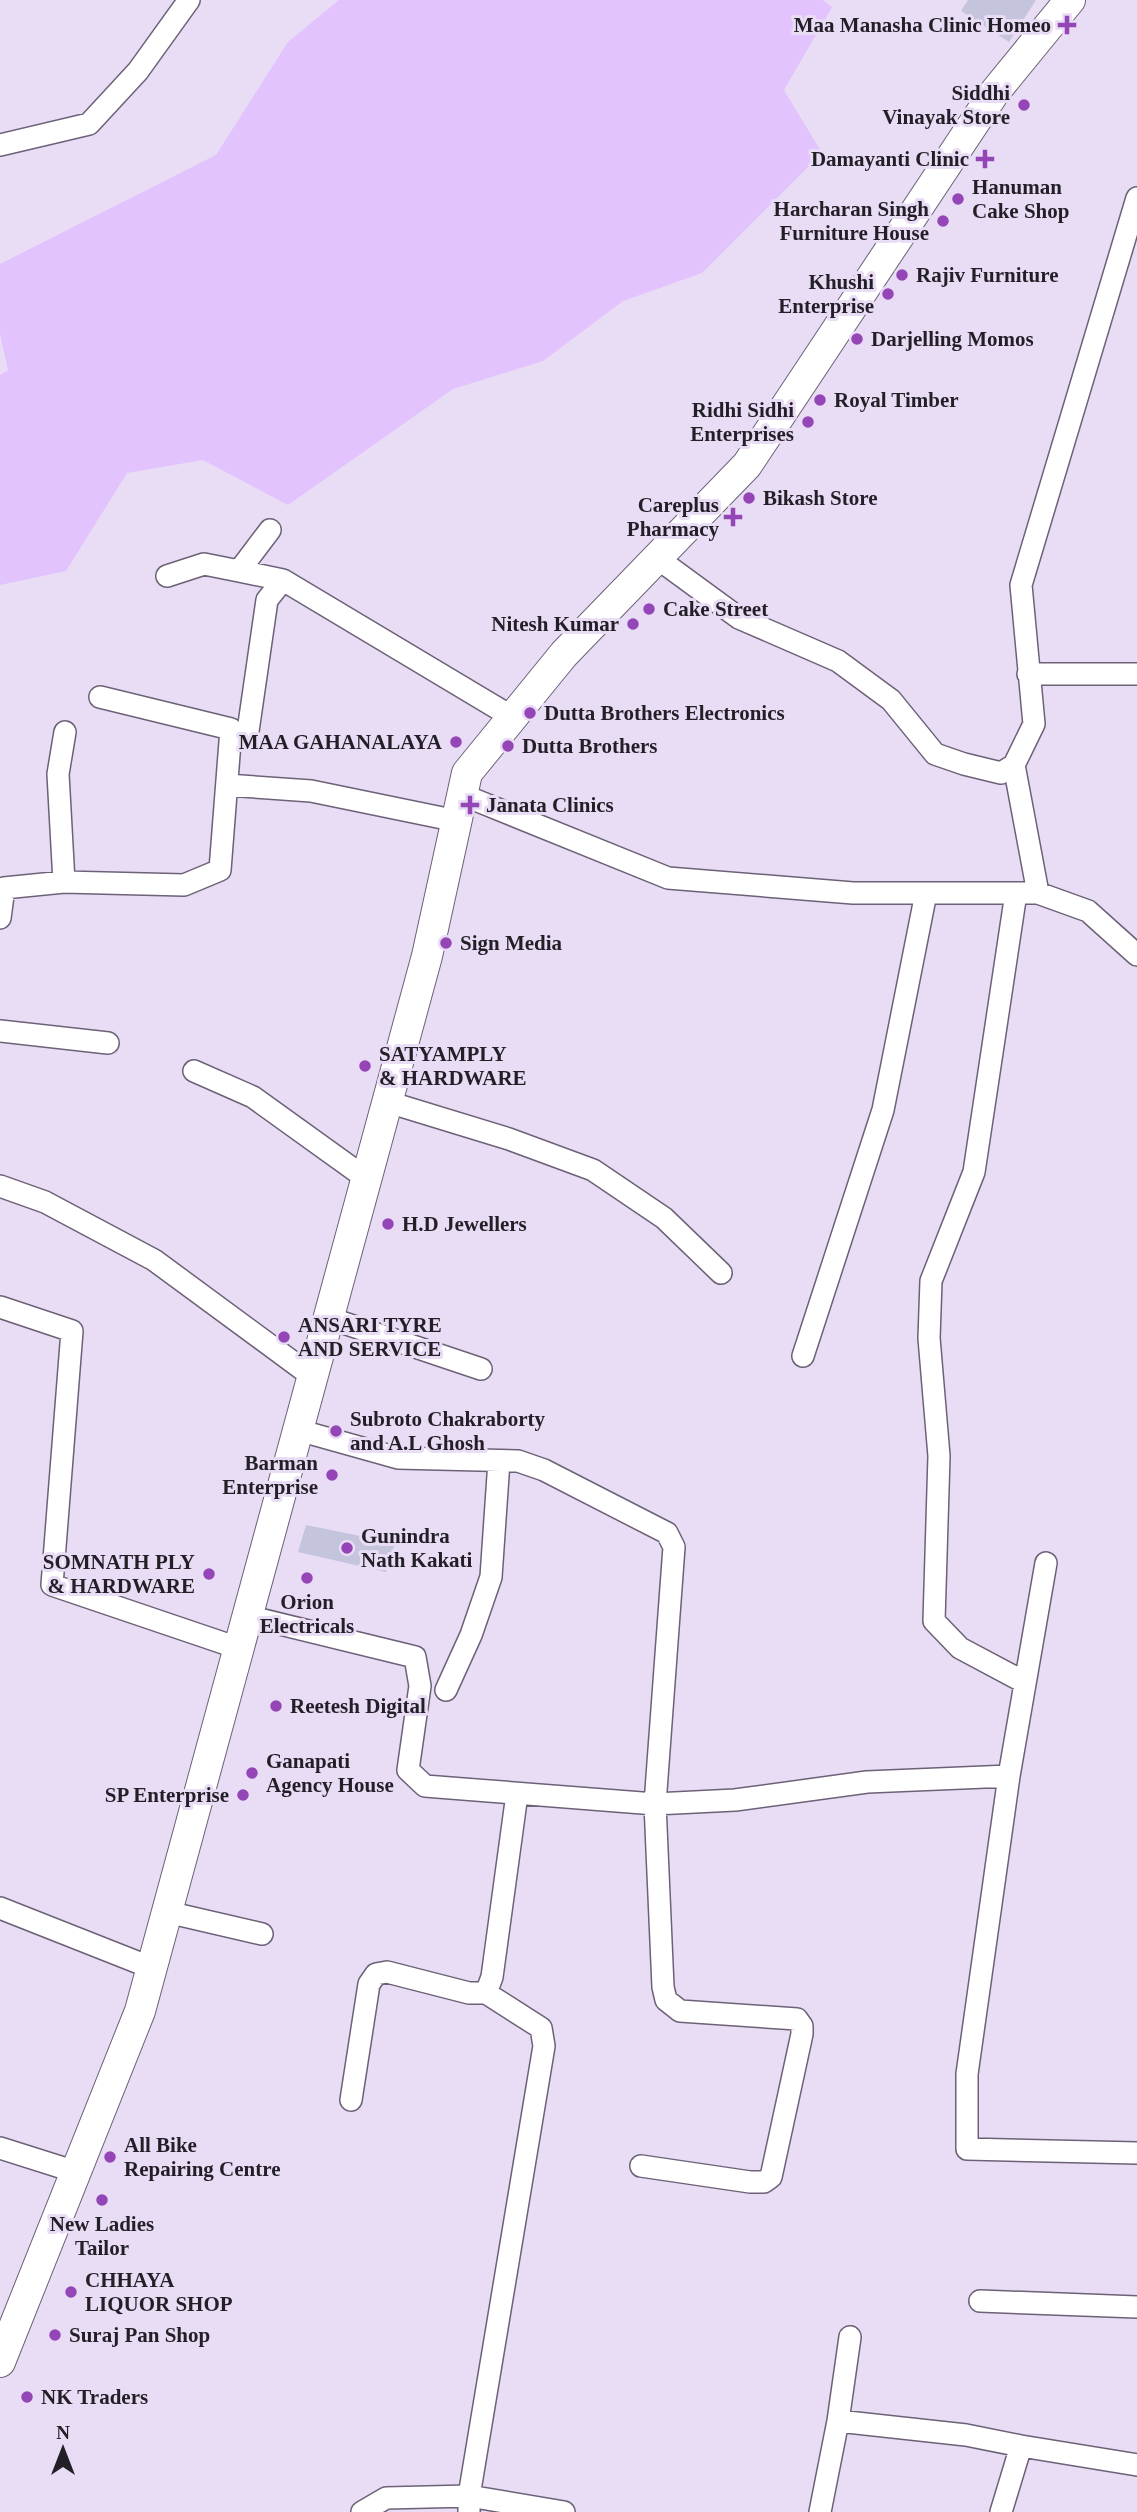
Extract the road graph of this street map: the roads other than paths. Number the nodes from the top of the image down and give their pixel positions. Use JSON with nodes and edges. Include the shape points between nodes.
{"nodes":[{"id":1,"x":189,"y":0,"type":"edge"},
{"id":2,"x":1070,"y":0,"type":"edge"},
{"id":3,"x":0,"y":145,"type":"edge"},
{"id":4,"x":1137,"y":198,"type":"edge"},
{"id":5,"x":270,"y":530,"type":"dead end"},
{"id":6,"x":657,"y":558,"type":"junction"},
{"id":7,"x":239,"y":571,"type":"junction"},
{"id":8,"x":167,"y":576,"type":"dead end"},
{"id":9,"x":283,"y":580,"type":"junction"},
{"id":10,"x":1028,"y":674,"type":"junction"},
{"id":11,"x":1137,"y":674,"type":"edge"},
{"id":12,"x":100,"y":697,"type":"dead end"},
{"id":13,"x":512,"y":717,"type":"junction"},
{"id":14,"x":248,"y":731,"type":"dead end"},
{"id":15,"x":65,"y":732,"type":"dead end"},
{"id":16,"x":1014,"y":765,"type":"junction"},
{"id":17,"x":227,"y":785,"type":"junction"},
{"id":18,"x":460,"y":808,"type":"junction"},
{"id":19,"x":64,"y":882,"type":"junction"},
{"id":20,"x":2,"y":888,"type":"edge"},
{"id":21,"x":926,"y":893,"type":"junction"},
{"id":22,"x":1016,"y":893,"type":"junction"},
{"id":23,"x":1038,"y":893,"type":"junction"},
{"id":24,"x":0,"y":918,"type":"edge"},
{"id":25,"x":1137,"y":955,"type":"edge"},
{"id":26,"x":0,"y":1031,"type":"edge"},
{"id":27,"x":108,"y":1043,"type":"dead end"},
{"id":28,"x":194,"y":1071,"type":"dead end"},
{"id":29,"x":388,"y":1102,"type":"junction"},
{"id":30,"x":367,"y":1179,"type":"junction"},
{"id":31,"x":0,"y":1186,"type":"edge"},
{"id":32,"x":721,"y":1273,"type":"dead end"},
{"id":33,"x":0,"y":1307,"type":"edge"},
{"id":34,"x":329,"y":1318,"type":"junction"},
{"id":35,"x":803,"y":1356,"type":"dead end"},
{"id":36,"x":481,"y":1370,"type":"dead end"},
{"id":37,"x":313,"y":1377,"type":"junction"},
{"id":38,"x":298,"y":1430,"type":"junction"},
{"id":39,"x":499,"y":1461,"type":"junction"},
{"id":40,"x":1046,"y":1563,"type":"dead end"},
{"id":41,"x":247,"y":1616,"type":"junction"},
{"id":42,"x":238,"y":1648,"type":"junction"},
{"id":43,"x":1024,"y":1682,"type":"junction"},
{"id":44,"x":446,"y":1690,"type":"dead end"},
{"id":45,"x":1009,"y":1776,"type":"junction"},
{"id":46,"x":517,"y":1794,"type":"junction"},
{"id":47,"x":655,"y":1804,"type":"junction"},
{"id":48,"x":0,"y":1908,"type":"edge"},
{"id":49,"x":167,"y":1912,"type":"junction"},
{"id":50,"x":262,"y":1934,"type":"dead end"},
{"id":51,"x":152,"y":1968,"type":"junction"},
{"id":52,"x":486,"y":1993,"type":"junction"},
{"id":53,"x":351,"y":2100,"type":"dead end"},
{"id":54,"x":0,"y":2148,"type":"edge"},
{"id":55,"x":1137,"y":2153,"type":"edge"},
{"id":56,"x":641,"y":2166,"type":"dead end"},
{"id":57,"x":76,"y":2172,"type":"junction"},
{"id":58,"x":980,"y":2301,"type":"dead end"},
{"id":59,"x":1137,"y":2307,"type":"edge"},
{"id":60,"x":850,"y":2337,"type":"dead end"},
{"id":61,"x":3,"y":2348,"type":"edge"},
{"id":62,"x":838,"y":2421,"type":"junction"},
{"id":63,"x":1021,"y":2446,"type":"junction"},
{"id":64,"x":1137,"y":2465,"type":"edge"},
{"id":65,"x":469,"y":2504,"type":"edge"},
{"id":66,"x":362,"y":2512,"type":"edge"},
{"id":67,"x":565,"y":2512,"type":"edge"},
{"id":68,"x":820,"y":2512,"type":"edge"},
{"id":69,"x":1001,"y":2512,"type":"edge"}],
"edges":[{"from":1,"to":3,"type":"street","via":[[138,71],[89,124]]},
{"from":2,"to":6,"type":"main road","via":[[994,93],[747,465]]},
{"from":4,"to":10,"type":"street","via":[[1021,584]]},
{"from":5,"to":7,"type":"street"},
{"from":6,"to":13,"type":"main road","via":[[564,654]]},
{"from":6,"to":16,"type":"street","via":[[739,618],[838,661],[891,700],[935,754],[1002,773]]},
{"from":7,"to":8,"type":"street","via":[[204,564]]},
{"from":7,"to":9,"type":"street"},
{"from":9,"to":13,"type":"street"},
{"from":9,"to":14,"type":"street","via":[[267,600]]},
{"from":10,"to":11,"type":"street"},
{"from":10,"to":16,"type":"street","via":[[1034,724]]},
{"from":12,"to":17,"type":"street","via":[[231,729]]},
{"from":13,"to":18,"type":"main road","via":[[467,773]]},
{"from":15,"to":19,"type":"street","via":[[58,774]]},
{"from":16,"to":23,"type":"street"},
{"from":17,"to":18,"type":"street"},
{"from":17,"to":19,"type":"street","via":[[220,870],[184,885]]},
{"from":18,"to":21,"type":"street","via":[[668,878],[853,893]]},
{"from":18,"to":29,"type":"main road"},
{"from":19,"to":20,"type":"street"},
{"from":20,"to":24,"type":"street"},
{"from":21,"to":22,"type":"street"},
{"from":21,"to":35,"type":"street","via":[[883,1110]]},
{"from":22,"to":23,"type":"street"},
{"from":22,"to":43,"type":"street","via":[[974,1172],[931,1281],[929,1338],[939,1456],[934,1621],[960,1648]]},
{"from":23,"to":25,"type":"street","via":[[1088,911]]},
{"from":26,"to":27,"type":"street"},
{"from":28,"to":30,"type":"street","via":[[253,1097]]},
{"from":29,"to":30,"type":"main road"},
{"from":29,"to":32,"type":"street","via":[[593,1170],[664,1218]]},
{"from":30,"to":34,"type":"main road"},
{"from":31,"to":37,"type":"street","via":[[45,1202],[154,1259]]},
{"from":33,"to":42,"type":"street","via":[[72,1331],[52,1585]]},
{"from":34,"to":36,"type":"street"},
{"from":34,"to":37,"type":"main road"},
{"from":37,"to":38,"type":"main road"},
{"from":38,"to":39,"type":"street","via":[[398,1458]]},
{"from":38,"to":41,"type":"main road"},
{"from":39,"to":44,"type":"street","via":[[491,1577]]},
{"from":39,"to":47,"type":"street","via":[[518,1461],[544,1470],[667,1533],[674,1547]]},
{"from":40,"to":43,"type":"street"},
{"from":41,"to":42,"type":"main road"},
{"from":41,"to":46,"type":"street","via":[[415,1657],[420,1686],[408,1770],[425,1786]]},
{"from":42,"to":49,"type":"main road"},
{"from":43,"to":45,"type":"street"},
{"from":45,"to":47,"type":"street","via":[[867,1782],[735,1800]]},
{"from":45,"to":55,"type":"street","via":[[967,2074],[967,2149]]},
{"from":46,"to":47,"type":"street"},
{"from":46,"to":52,"type":"street"},
{"from":47,"to":56,"type":"street","via":[[666,2000],[680,2011],[797,2019],[802,2035],[771,2178],[750,2182]]},
{"from":48,"to":51,"type":"street"},
{"from":49,"to":50,"type":"street"},
{"from":49,"to":51,"type":"main road"},
{"from":51,"to":57,"type":"main road","via":[[140,2011]]},
{"from":52,"to":53,"type":"street","via":[[469,1993],[387,1972],[376,1974],[369,1984]]},
{"from":52,"to":65,"type":"street","via":[[541,2028],[544,2046]]},
{"from":54,"to":57,"type":"street"},
{"from":57,"to":61,"type":"main road"},
{"from":58,"to":59,"type":"street"},
{"from":60,"to":62,"type":"street"},
{"from":62,"to":63,"type":"street","via":[[966,2434]]},
{"from":62,"to":68,"type":"street"},
{"from":63,"to":64,"type":"street"},
{"from":63,"to":69,"type":"street"},
{"from":65,"to":66,"type":"street","via":[[386,2498]]},
{"from":65,"to":67,"type":"street"}]}
